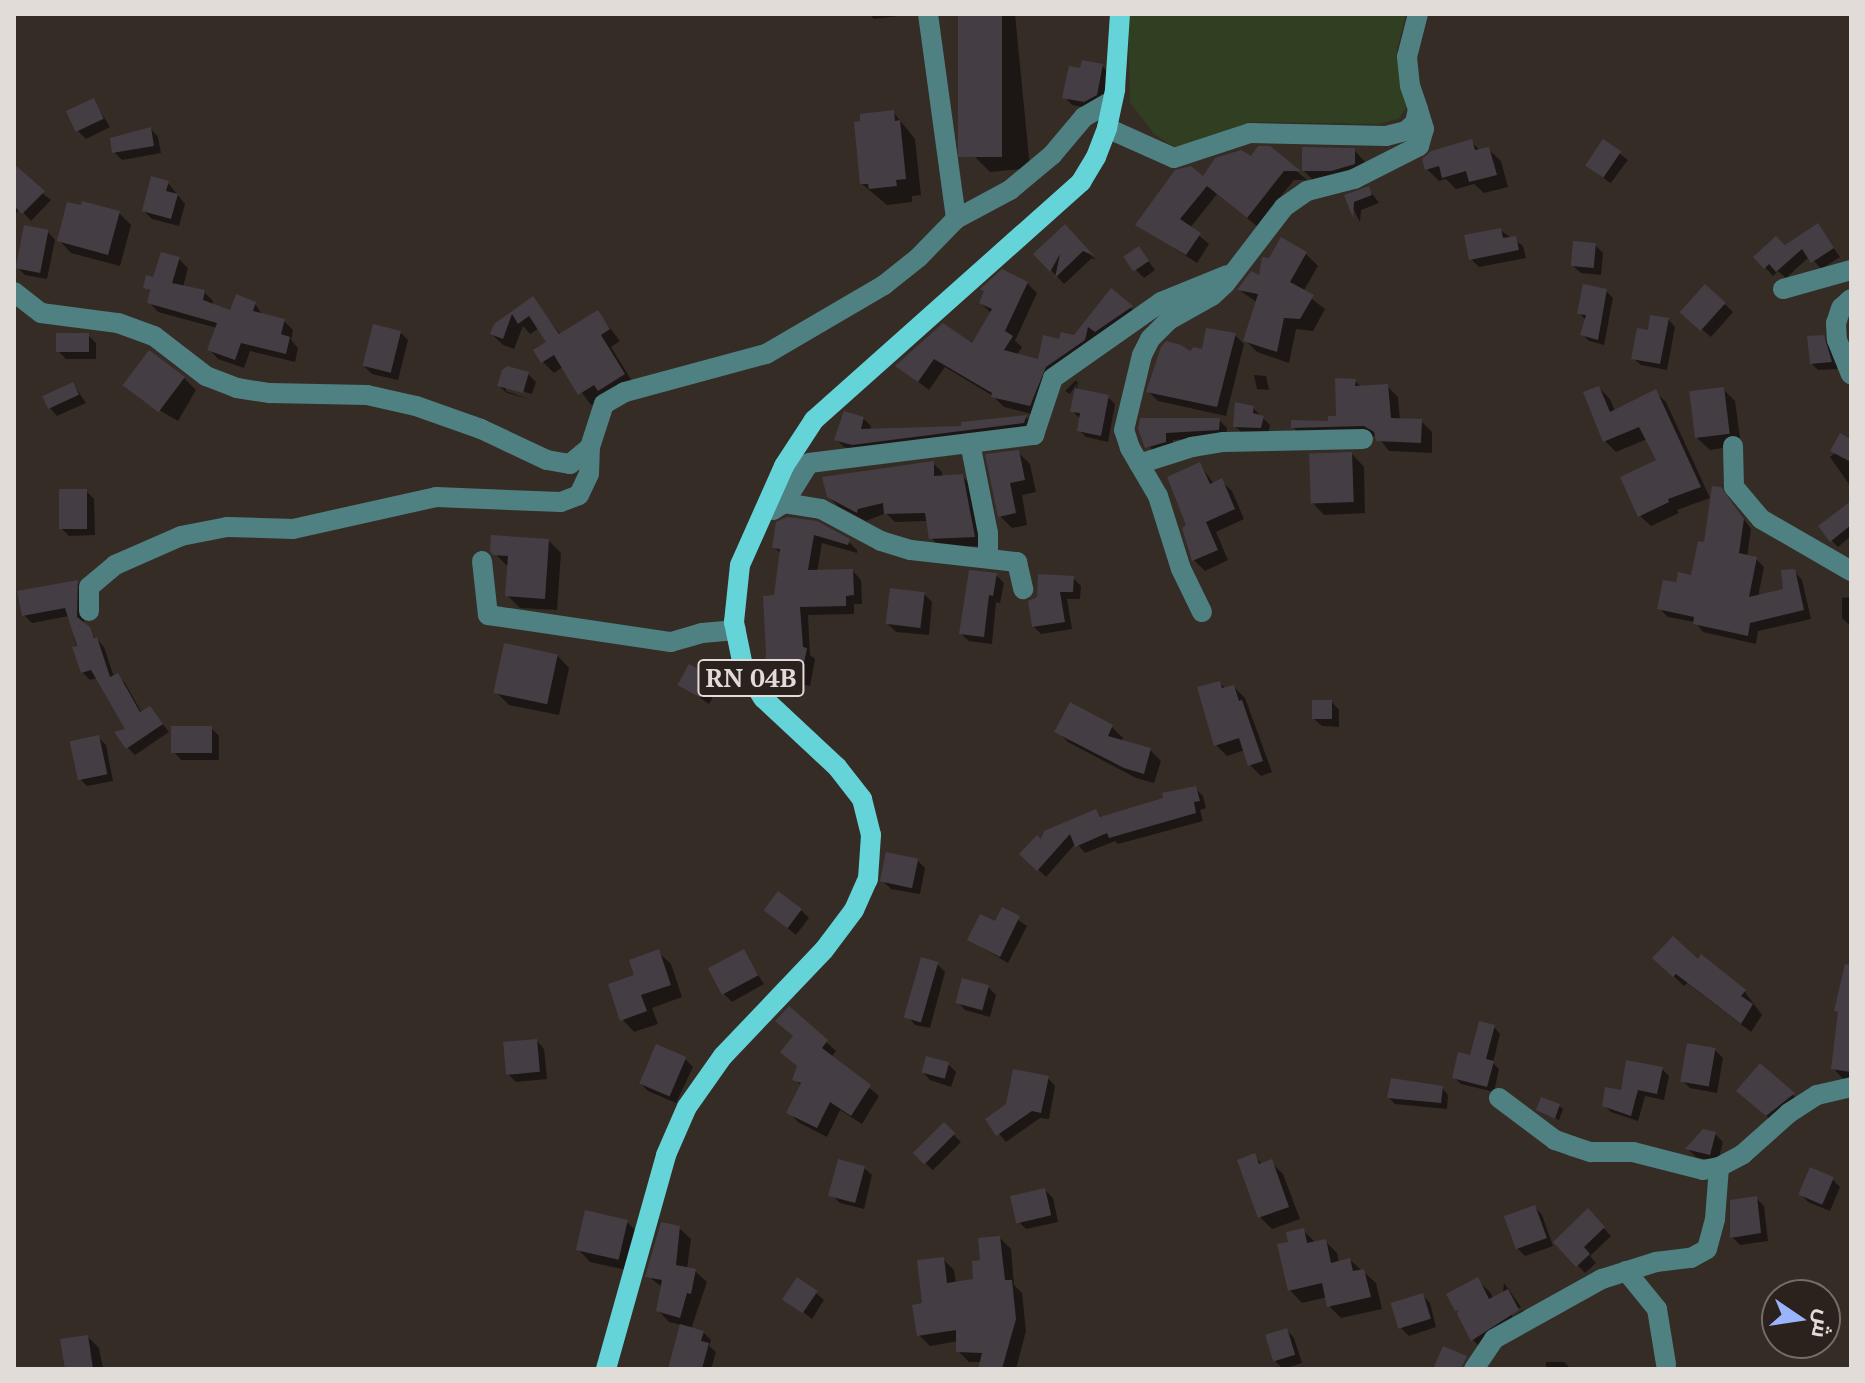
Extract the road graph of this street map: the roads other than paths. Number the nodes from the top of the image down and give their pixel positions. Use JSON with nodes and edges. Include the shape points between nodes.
{"nodes":[{"id":1,"x":928,"y":14,"type":"edge"},
{"id":2,"x":1120,"y":14,"type":"edge"},
{"id":3,"x":1418,"y":14,"type":"edge"},
{"id":4,"x":1112,"y":101,"type":"junction"},
{"id":5,"x":1418,"y":109,"type":"junction"},
{"id":6,"x":1107,"y":128,"type":"junction"},
{"id":7,"x":956,"y":219,"type":"junction"},
{"id":8,"x":1851,"y":270,"type":"edge"},
{"id":9,"x":1234,"y":272,"type":"junction"},
{"id":10,"x":1783,"y":289,"type":"dead end"},
{"id":11,"x":14,"y":292,"type":"edge"},
{"id":12,"x":1851,"y":299,"type":"edge"},
{"id":13,"x":1851,"y":374,"type":"edge"},
{"id":14,"x":1363,"y":439,"type":"dead end"},
{"id":15,"x":970,"y":443,"type":"junction"},
{"id":16,"x":1733,"y":446,"type":"dead end"},
{"id":17,"x":590,"y":447,"type":"junction"},
{"id":18,"x":1139,"y":464,"type":"junction"},
{"id":19,"x":784,"y":503,"type":"junction"},
{"id":20,"x":757,"y":521,"type":"junction"},
{"id":21,"x":988,"y":558,"type":"junction"},
{"id":22,"x":482,"y":561,"type":"dead end"},
{"id":23,"x":1851,"y":571,"type":"edge"},
{"id":24,"x":1023,"y":589,"type":"dead end"},
{"id":25,"x":89,"y":611,"type":"dead end"},
{"id":26,"x":1202,"y":612,"type":"dead end"},
{"id":27,"x":736,"y":630,"type":"junction"},
{"id":28,"x":1851,"y":1087,"type":"edge"},
{"id":29,"x":1499,"y":1098,"type":"dead end"},
{"id":30,"x":1719,"y":1167,"type":"junction"},
{"id":31,"x":1626,"y":1271,"type":"junction"},
{"id":32,"x":1666,"y":1364,"type":"dead end"},
{"id":33,"x":606,"y":1369,"type":"edge"},
{"id":34,"x":1474,"y":1369,"type":"edge"}],
"edges":[{"from":1,"to":7,"type":"street"},
{"from":2,"to":4,"type":"main road","number":"RN 04B"},
{"from":3,"to":5,"type":"street","via":[[1407,57]]},
{"from":4,"to":6,"type":"main road","number":"RN 04B"},
{"from":4,"to":7,"type":"street","via":[[1084,117],[1052,155],[1010,190]]},
{"from":5,"to":6,"type":"street","via":[[1415,123],[1406,131],[1386,136],[1250,133],[1174,158]]},
{"from":5,"to":9,"type":"street","via":[[1424,129],[1419,146],[1354,179],[1295,199],[1266,227]]},
{"from":6,"to":20,"type":"main road","number":"RN 04B","via":[[1081,182],[814,420]]},
{"from":7,"to":17,"type":"street","via":[[884,285],[766,354],[625,392],[604,404]]},
{"from":8,"to":10,"type":"street"},
{"from":9,"to":15,"type":"street","via":[[1161,302],[1053,378],[1034,435]]},
{"from":9,"to":18,"type":"street","via":[[1212,296],[1169,320],[1150,339],[1133,382],[1124,430]]},
{"from":11,"to":17,"type":"street","via":[[41,313],[118,323],[154,336],[206,376],[237,388],[367,395],[416,406],[570,464]]},
{"from":12,"to":13,"type":"street","via":[[1836,323]]},
{"from":14,"to":18,"type":"street","via":[[1224,442]]},
{"from":15,"to":19,"type":"street","via":[[809,463]]},
{"from":15,"to":21,"type":"street"},
{"from":16,"to":23,"type":"street","via":[[1734,487],[1761,519]]},
{"from":17,"to":25,"type":"street","via":[[589,474],[579,495],[561,502],[436,497],[293,529],[227,527],[181,536],[115,565],[89,587]]},
{"from":18,"to":26,"type":"street","via":[[1158,496],[1181,569]]},
{"from":19,"to":20,"type":"street"},
{"from":19,"to":21,"type":"street","via":[[821,509],[881,541],[911,550]]},
{"from":20,"to":27,"type":"main road","number":"RN 04B","via":[[740,565]]},
{"from":21,"to":24,"type":"street","via":[[1017,562]]},
{"from":22,"to":27,"type":"street","via":[[488,615],[671,642]]},
{"from":27,"to":33,"type":"main road","number":"RN 04B","via":[[743,666],[763,698],[837,767],[862,799],[871,835],[868,879],[854,910],[824,950],[723,1056],[687,1107],[666,1155]]},
{"from":28,"to":30,"type":"street","via":[[1808,1101]]},
{"from":29,"to":30,"type":"street","via":[[1555,1140],[1591,1152],[1633,1152],[1703,1170]]},
{"from":30,"to":31,"type":"street","via":[[1707,1249],[1691,1258]]},
{"from":31,"to":32,"type":"street","via":[[1657,1309]]},
{"from":31,"to":34,"type":"street","via":[[1494,1339]]}]}
